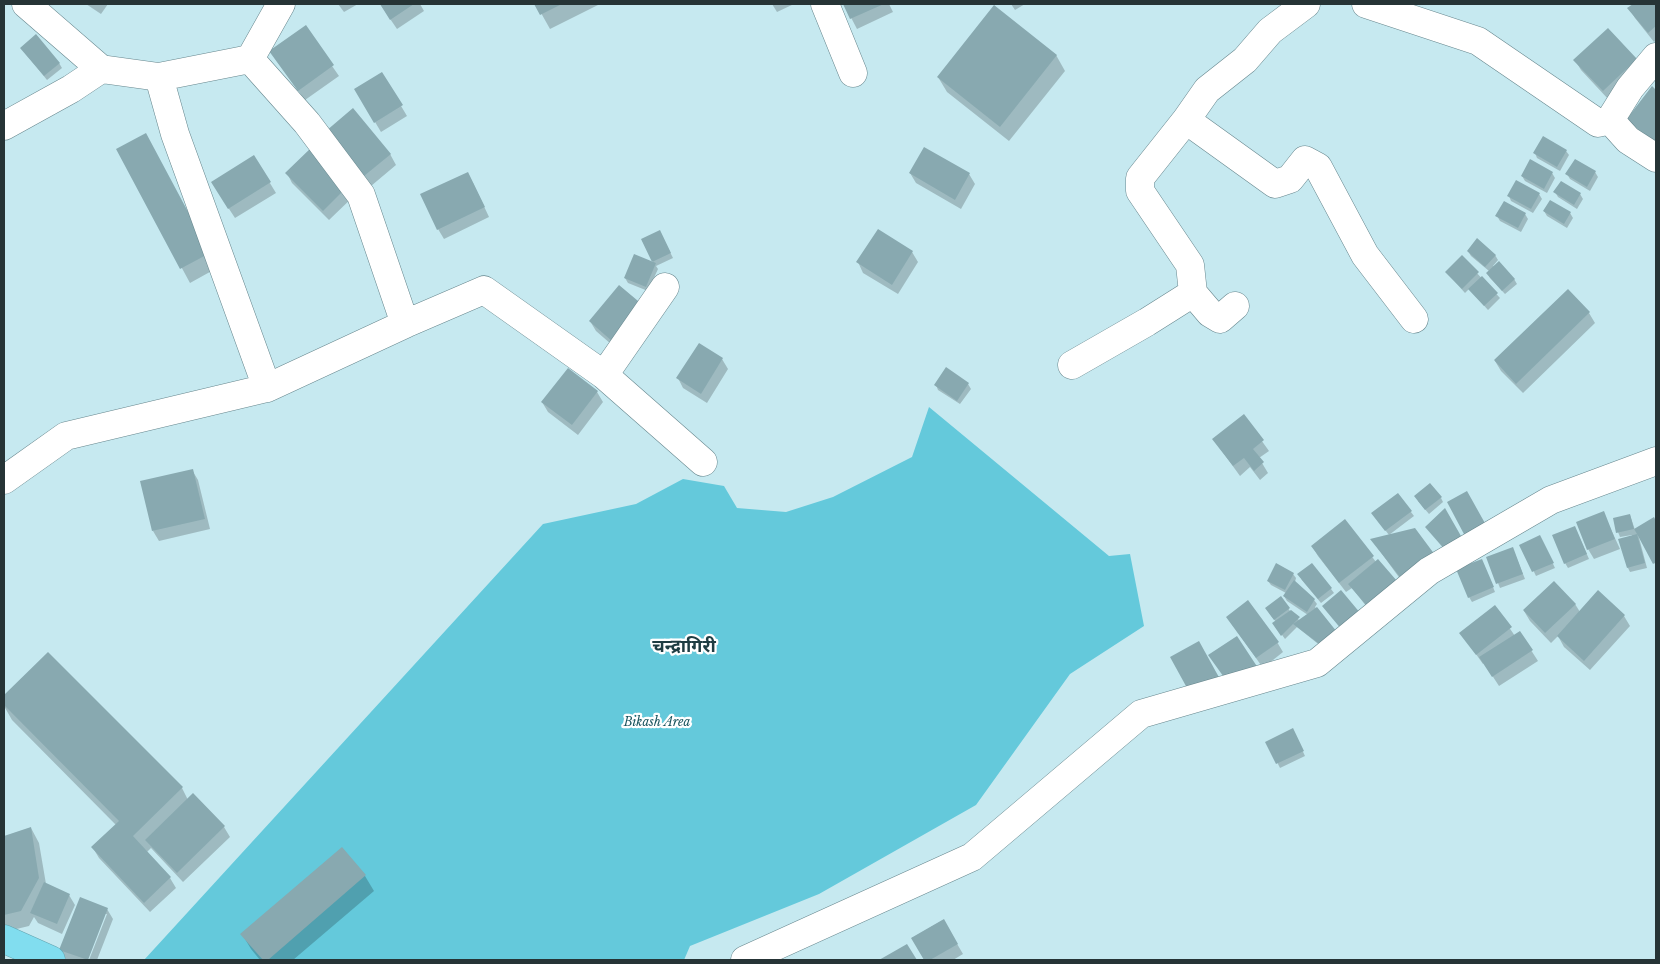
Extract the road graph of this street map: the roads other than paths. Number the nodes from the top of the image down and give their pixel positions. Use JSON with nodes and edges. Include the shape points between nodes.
{"nodes":[{"id":1,"x":26,"y":4,"type":"edge"},
{"id":2,"x":281,"y":4,"type":"edge"},
{"id":3,"x":825,"y":4,"type":"edge"},
{"id":4,"x":1306,"y":4,"type":"edge"},
{"id":5,"x":1366,"y":4,"type":"edge"},
{"id":6,"x":1656,"y":57,"type":"edge"},
{"id":7,"x":250,"y":60,"type":"junction"},
{"id":8,"x":101,"y":69,"type":"junction"},
{"id":9,"x":853,"y":73,"type":"dead end"},
{"id":10,"x":159,"y":77,"type":"junction"},
{"id":11,"x":1186,"y":120,"type":"junction"},
{"id":12,"x":1610,"y":120,"type":"junction"},
{"id":13,"x":4,"y":126,"type":"edge"},
{"id":14,"x":1656,"y":158,"type":"edge"},
{"id":15,"x":665,"y":287,"type":"dead end"},
{"id":16,"x":1193,"y":294,"type":"junction"},
{"id":17,"x":1235,"y":306,"type":"dead end"},
{"id":18,"x":1414,"y":319,"type":"dead end"},
{"id":19,"x":405,"y":324,"type":"junction"},
{"id":20,"x":1072,"y":365,"type":"dead end"},
{"id":21,"x":604,"y":375,"type":"junction"},
{"id":22,"x":267,"y":388,"type":"junction"},
{"id":23,"x":1656,"y":461,"type":"edge"},
{"id":24,"x":703,"y":462,"type":"dead end"},
{"id":25,"x":4,"y":480,"type":"edge"},
{"id":26,"x":4,"y":939,"type":"edge"},
{"id":27,"x":51,"y":960,"type":"edge"},
{"id":28,"x":746,"y":960,"type":"edge"}],
"edges":[{"from":1,"to":8,"type":"street"},
{"from":2,"to":7,"type":"street"},
{"from":3,"to":9,"type":"street"},
{"from":4,"to":11,"type":"street","via":[[1270,31],[1245,60],[1207,90]]},
{"from":5,"to":12,"type":"street","via":[[1478,42],[1598,122]]},
{"from":6,"to":12,"type":"street","via":[[1630,88]]},
{"from":7,"to":10,"type":"street"},
{"from":7,"to":19,"type":"street","via":[[307,122],[361,195]]},
{"from":8,"to":10,"type":"street"},
{"from":8,"to":13,"type":"street"},
{"from":10,"to":22,"type":"street","via":[[175,134]]},
{"from":11,"to":16,"type":"street","via":[[1140,178],[1140,191],[1190,265]]},
{"from":11,"to":18,"type":"street","via":[[1275,184],[1290,179],[1305,160],[1318,168],[1365,255]]},
{"from":12,"to":14,"type":"street","via":[[1628,140]]},
{"from":15,"to":21,"type":"street"},
{"from":16,"to":17,"type":"street","via":[[1210,313],[1220,318]]},
{"from":16,"to":20,"type":"street"},
{"from":19,"to":21,"type":"street","via":[[484,290]]},
{"from":19,"to":22,"type":"street"},
{"from":21,"to":24,"type":"street"},
{"from":22,"to":25,"type":"street","via":[[66,436]]},
{"from":23,"to":28,"type":"street","via":[[1551,500],[1429,571],[1317,663],[1140,714],[972,857]]},
{"from":26,"to":27,"type":"highway"}]}
